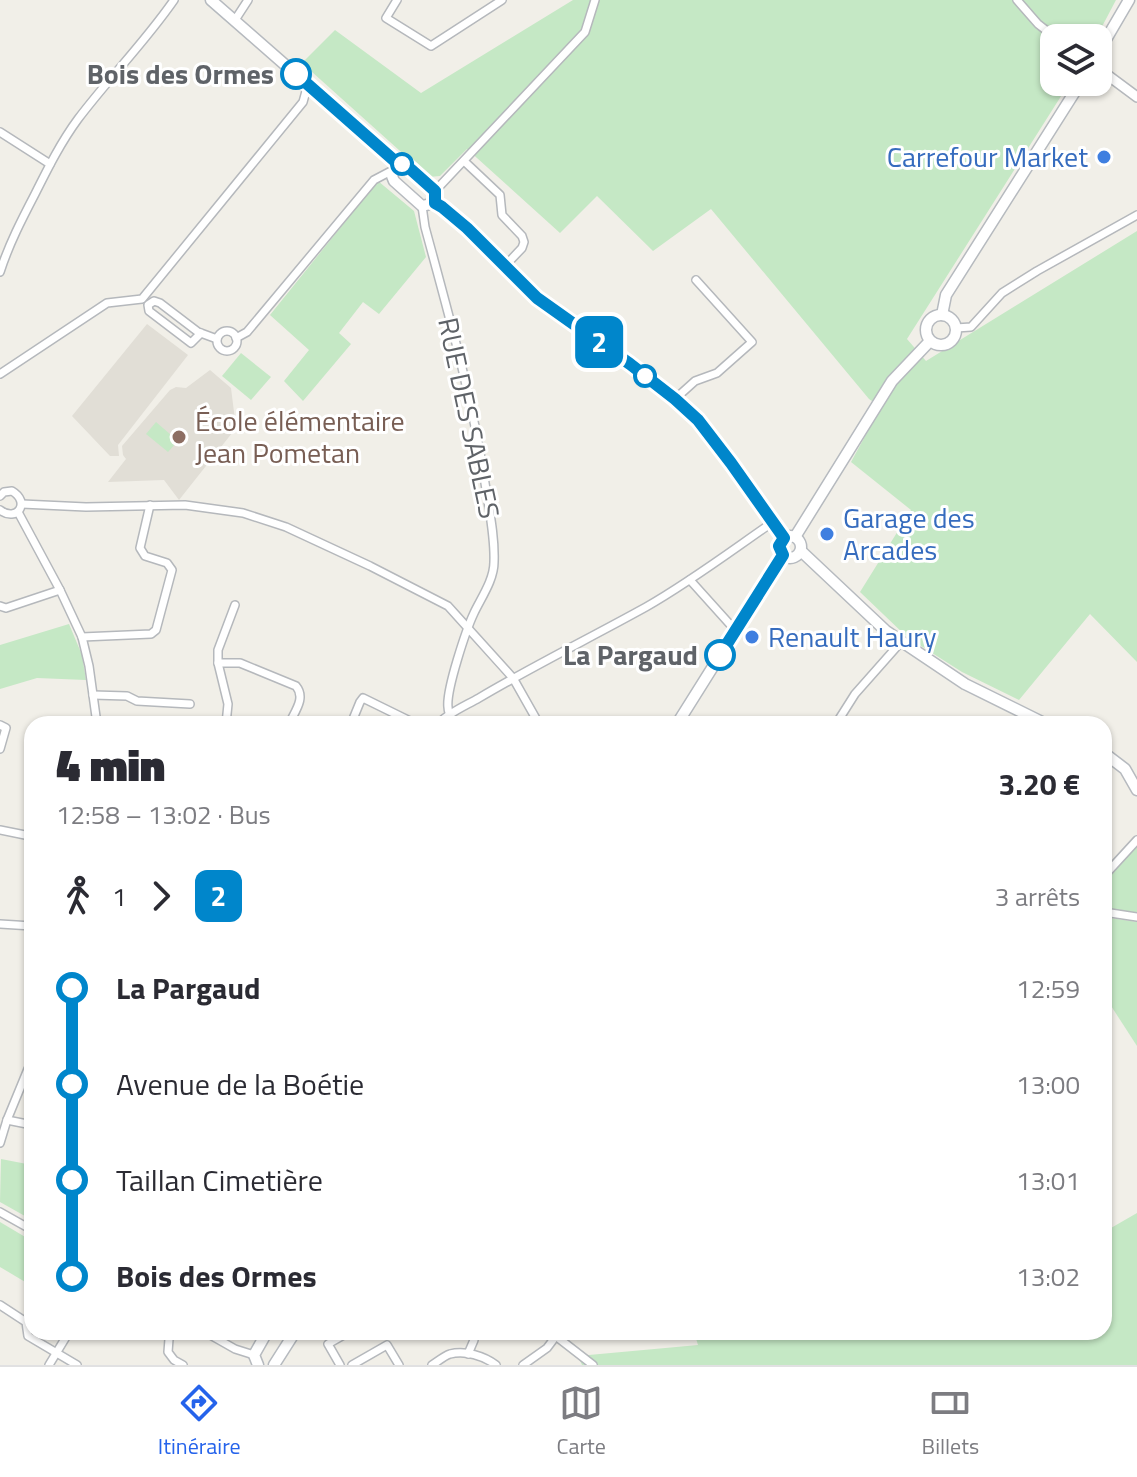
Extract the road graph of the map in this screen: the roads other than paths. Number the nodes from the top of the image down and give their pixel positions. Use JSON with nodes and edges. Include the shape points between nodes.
{"nodes":[{"id":1,"x":174,"y":0,"type":"edge"},
{"id":2,"x":211,"y":0,"type":"edge"},
{"id":3,"x":248,"y":0,"type":"edge"},
{"id":4,"x":397,"y":0,"type":"edge"},
{"id":5,"x":502,"y":0,"type":"edge"},
{"id":6,"x":595,"y":0,"type":"edge"},
{"id":7,"x":1017,"y":0,"type":"edge"},
{"id":8,"x":1129,"y":0,"type":"edge"},
{"id":9,"x":235,"y":20,"type":"junction"},
{"id":10,"x":1040,"y":26,"type":"edge"},
{"id":11,"x":1112,"y":29,"type":"edge"},
{"id":12,"x":1112,"y":78,"type":"edge"},
{"id":13,"x":308,"y":84,"type":"junction"},
{"id":14,"x":1072,"y":96,"type":"edge"},
{"id":15,"x":1137,"y":97,"type":"edge"},
{"id":16,"x":0,"y":132,"type":"edge"},
{"id":17,"x":464,"y":161,"type":"junction"},
{"id":18,"x":50,"y":164,"type":"junction"},
{"id":19,"x":395,"y":166,"type":"junction"},
{"id":20,"x":437,"y":200,"type":"junction"},
{"id":21,"x":422,"y":206,"type":"junction"},
{"id":22,"x":1137,"y":215,"type":"edge"},
{"id":23,"x":504,"y":267,"type":"junction"},
{"id":24,"x":0,"y":272,"type":"edge"},
{"id":25,"x":696,"y":280,"type":"dead end"},
{"id":26,"x":942,"y":315,"type":"junction"},
{"id":27,"x":956,"y":328,"type":"junction"},
{"id":28,"x":201,"y":333,"type":"junction"},
{"id":29,"x":236,"y":338,"type":"junction"},
{"id":30,"x":217,"y":339,"type":"junction"},
{"id":31,"x":930,"y":341,"type":"junction"},
{"id":32,"x":0,"y":374,"type":"edge"},
{"id":33,"x":675,"y":399,"type":"junction"},
{"id":34,"x":1,"y":492,"type":"edge"},
{"id":35,"x":150,"y":505,"type":"junction"},
{"id":36,"x":20,"y":508,"type":"junction"},
{"id":37,"x":0,"y":510,"type":"edge"},
{"id":38,"x":773,"y":522,"type":"junction"},
{"id":39,"x":790,"y":537,"type":"junction"},
{"id":40,"x":801,"y":551,"type":"junction"},
{"id":41,"x":783,"y":555,"type":"junction"},
{"id":42,"x":690,"y":580,"type":"junction"},
{"id":43,"x":60,"y":590,"type":"junction"},
{"id":44,"x":235,"y":605,"type":"dead end"},
{"id":45,"x":0,"y":606,"type":"edge"},
{"id":46,"x":469,"y":627,"type":"junction"},
{"id":47,"x":735,"y":630,"type":"junction"},
{"id":48,"x":82,"y":637,"type":"junction"},
{"id":49,"x":901,"y":642,"type":"junction"},
{"id":50,"x":218,"y":663,"type":"junction"},
{"id":51,"x":513,"y":678,"type":"junction"},
{"id":52,"x":93,"y":695,"type":"junction"},
{"id":53,"x":190,"y":704,"type":"dead end"},
{"id":54,"x":450,"y":715,"type":"junction"},
{"id":55,"x":96,"y":716,"type":"edge"},
{"id":56,"x":227,"y":716,"type":"edge"},
{"id":57,"x":293,"y":716,"type":"edge"},
{"id":58,"x":354,"y":716,"type":"edge"},
{"id":59,"x":400,"y":716,"type":"edge"},
{"id":60,"x":447,"y":716,"type":"edge"},
{"id":61,"x":534,"y":716,"type":"edge"},
{"id":62,"x":682,"y":716,"type":"edge"},
{"id":63,"x":841,"y":716,"type":"edge"},
{"id":64,"x":1030,"y":716,"type":"edge"},
{"id":65,"x":0,"y":725,"type":"edge"},
{"id":66,"x":0,"y":749,"type":"edge"},
{"id":67,"x":1112,"y":759,"type":"edge"},
{"id":68,"x":1137,"y":790,"type":"edge"},
{"id":69,"x":0,"y":830,"type":"edge"},
{"id":70,"x":24,"y":835,"type":"edge"},
{"id":71,"x":1137,"y":840,"type":"edge"},
{"id":72,"x":1112,"y":867,"type":"edge"},
{"id":73,"x":1112,"y":913,"type":"edge"},
{"id":74,"x":1137,"y":917,"type":"edge"},
{"id":75,"x":0,"y":924,"type":"edge"},
{"id":76,"x":24,"y":926,"type":"edge"},
{"id":77,"x":24,"y":1079,"type":"edge"},
{"id":78,"x":7,"y":1120,"type":"junction"},
{"id":79,"x":24,"y":1123,"type":"edge"},
{"id":80,"x":0,"y":1143,"type":"edge"},
{"id":81,"x":0,"y":1212,"type":"edge"},
{"id":82,"x":24,"y":1226,"type":"edge"},
{"id":83,"x":0,"y":1305,"type":"edge"},
{"id":84,"x":24,"y":1321,"type":"edge"},
{"id":85,"x":35,"y":1340,"type":"edge"},
{"id":86,"x":64,"y":1340,"type":"edge"},
{"id":87,"x":169,"y":1340,"type":"edge"},
{"id":88,"x":219,"y":1340,"type":"edge"},
{"id":89,"x":264,"y":1340,"type":"edge"},
{"id":90,"x":290,"y":1340,"type":"edge"},
{"id":91,"x":335,"y":1340,"type":"edge"},
{"id":92,"x":474,"y":1340,"type":"edge"},
{"id":93,"x":553,"y":1340,"type":"edge"},
{"id":94,"x":563,"y":1340,"type":"edge"},
{"id":95,"x":57,"y":1353,"type":"junction"},
{"id":96,"x":468,"y":1354,"type":"junction"},
{"id":97,"x":256,"y":1360,"type":"edge"},
{"id":98,"x":581,"y":1362,"type":"edge"},
{"id":99,"x":49,"y":1365,"type":"edge"},
{"id":100,"x":77,"y":1365,"type":"edge"},
{"id":101,"x":183,"y":1365,"type":"edge"},
{"id":102,"x":276,"y":1365,"type":"edge"},
{"id":103,"x":340,"y":1365,"type":"edge"},
{"id":104,"x":352,"y":1365,"type":"edge"},
{"id":105,"x":399,"y":1365,"type":"edge"},
{"id":106,"x":432,"y":1365,"type":"edge"},
{"id":107,"x":496,"y":1365,"type":"edge"},
{"id":108,"x":523,"y":1365,"type":"edge"},
{"id":109,"x":593,"y":1365,"type":"edge"}],
"edges":[{"from":1,"to":18,"type":"street","via":[[76,122]]},
{"from":2,"to":9,"type":"main road"},
{"from":3,"to":9,"type":"street"},
{"from":4,"to":5,"type":"street","via":[[386,18],[431,46]]},
{"from":6,"to":17,"type":"street","via":[[585,32]]},
{"from":7,"to":10,"type":"street"},
{"from":8,"to":11,"type":"main road"},
{"from":9,"to":13,"type":"main road"},
{"from":12,"to":15,"type":"street"},
{"from":13,"to":19,"type":"main road"},
{"from":13,"to":32,"type":"street","via":[[303,102],[142,299],[107,303]]},
{"from":14,"to":26,"type":"main road","via":[[946,295]]},
{"from":16,"to":18,"type":"street"},
{"from":17,"to":20,"type":"street"},
{"from":17,"to":23,"type":"street","via":[[500,195],[502,215],[522,236],[522,248]]},
{"from":18,"to":24,"type":"street"},
{"from":19,"to":20,"type":"main road","via":[[407,166]]},
{"from":19,"to":21,"type":"main road","via":[[394,181]]},
{"from":19,"to":29,"type":"street","via":[[374,180],[247,332]]},
{"from":20,"to":21,"type":"main road"},
{"from":20,"to":23,"type":"main road"},
{"from":21,"to":46,"type":"street","name":"RUE DES SABLES","via":[[477,431],[493,540],[492,576]]},
{"from":22,"to":27,"type":"street","via":[[1002,293],[971,327]]},
{"from":23,"to":33,"type":"main road","via":[[537,298]]},
{"from":25,"to":33,"type":"street","via":[[752,342],[717,373],[695,381]]},
{"from":26,"to":27,"type":"main road"},
{"from":26,"to":31,"type":"main road","via":[[928,322]]},
{"from":27,"to":31,"type":"main road","via":[[946,345]]},
{"from":28,"to":28,"type":"street","via":[[189,347],[147,308],[154,301],[160,303]]},
{"from":28,"to":30,"type":"street"},
{"from":29,"to":30,"type":"street","via":[[227,331]]},
{"from":29,"to":30,"type":"street","via":[[236,346],[228,351]]},
{"from":31,"to":39,"type":"main road","via":[[892,381]]},
{"from":33,"to":38,"type":"main road","via":[[698,420]]},
{"from":34,"to":36,"type":"street","via":[[17,494]]},
{"from":35,"to":36,"type":"street"},
{"from":35,"to":46,"type":"street","via":[[243,513],[286,527],[448,606]]},
{"from":35,"to":48,"type":"street","via":[[140,548],[172,570],[156,630],[148,635]]},
{"from":36,"to":37,"type":"street","via":[[10,515]]},
{"from":36,"to":43,"type":"street"},
{"from":38,"to":39,"type":"main road"},
{"from":38,"to":42,"type":"street"},
{"from":39,"to":40,"type":"main road","via":[[801,543]]},
{"from":39,"to":41,"type":"main road","via":[[779,546]]},
{"from":40,"to":41,"type":"main road","via":[[794,557]]},
{"from":40,"to":49,"type":"main road"},
{"from":41,"to":47,"type":"main road"},
{"from":42,"to":47,"type":"street"},
{"from":42,"to":51,"type":"street"},
{"from":43,"to":45,"type":"street"},
{"from":43,"to":48,"type":"street"},
{"from":44,"to":50,"type":"street"},
{"from":46,"to":51,"type":"street"},
{"from":46,"to":54,"type":"street","name":"RUE DES SABLES","via":[[448,703]]},
{"from":47,"to":62,"type":"main road"},
{"from":48,"to":52,"type":"street"},
{"from":49,"to":63,"type":"street"},
{"from":49,"to":64,"type":"main road","via":[[965,684]]},
{"from":50,"to":56,"type":"street"},
{"from":50,"to":57,"type":"street","via":[[240,663],[296,686],[301,697]]},
{"from":51,"to":54,"type":"street"},
{"from":51,"to":61,"type":"street"},
{"from":52,"to":53,"type":"street"},
{"from":52,"to":55,"type":"street"},
{"from":54,"to":60,"type":"street"},
{"from":58,"to":59,"type":"street","via":[[363,698]]},
{"from":65,"to":66,"type":"street","via":[[6,728]]},
{"from":67,"to":68,"type":"main road"},
{"from":69,"to":70,"type":"street"},
{"from":71,"to":72,"type":"street"},
{"from":73,"to":74,"type":"street"},
{"from":75,"to":76,"type":"street"},
{"from":77,"to":78,"type":"street"},
{"from":78,"to":79,"type":"street"},
{"from":78,"to":80,"type":"street"},
{"from":81,"to":82,"type":"street"},
{"from":83,"to":84,"type":"street"},
{"from":85,"to":95,"type":"street"},
{"from":86,"to":95,"type":"street"},
{"from":87,"to":101,"type":"street","via":[[168,1352]]},
{"from":88,"to":97,"type":"street"},
{"from":89,"to":97,"type":"main road"},
{"from":90,"to":102,"type":"main road"},
{"from":91,"to":103,"type":"street","via":[[328,1344]]},
{"from":92,"to":96,"type":"street"},
{"from":93,"to":108,"type":"street"},
{"from":94,"to":98,"type":"street"},
{"from":95,"to":99,"type":"street"},
{"from":95,"to":100,"type":"street"},
{"from":96,"to":106,"type":"street","via":[[451,1354]]},
{"from":96,"to":107,"type":"street"},
{"from":98,"to":109,"type":"street"},
{"from":104,"to":105,"type":"street","via":[[387,1345]]}]}
